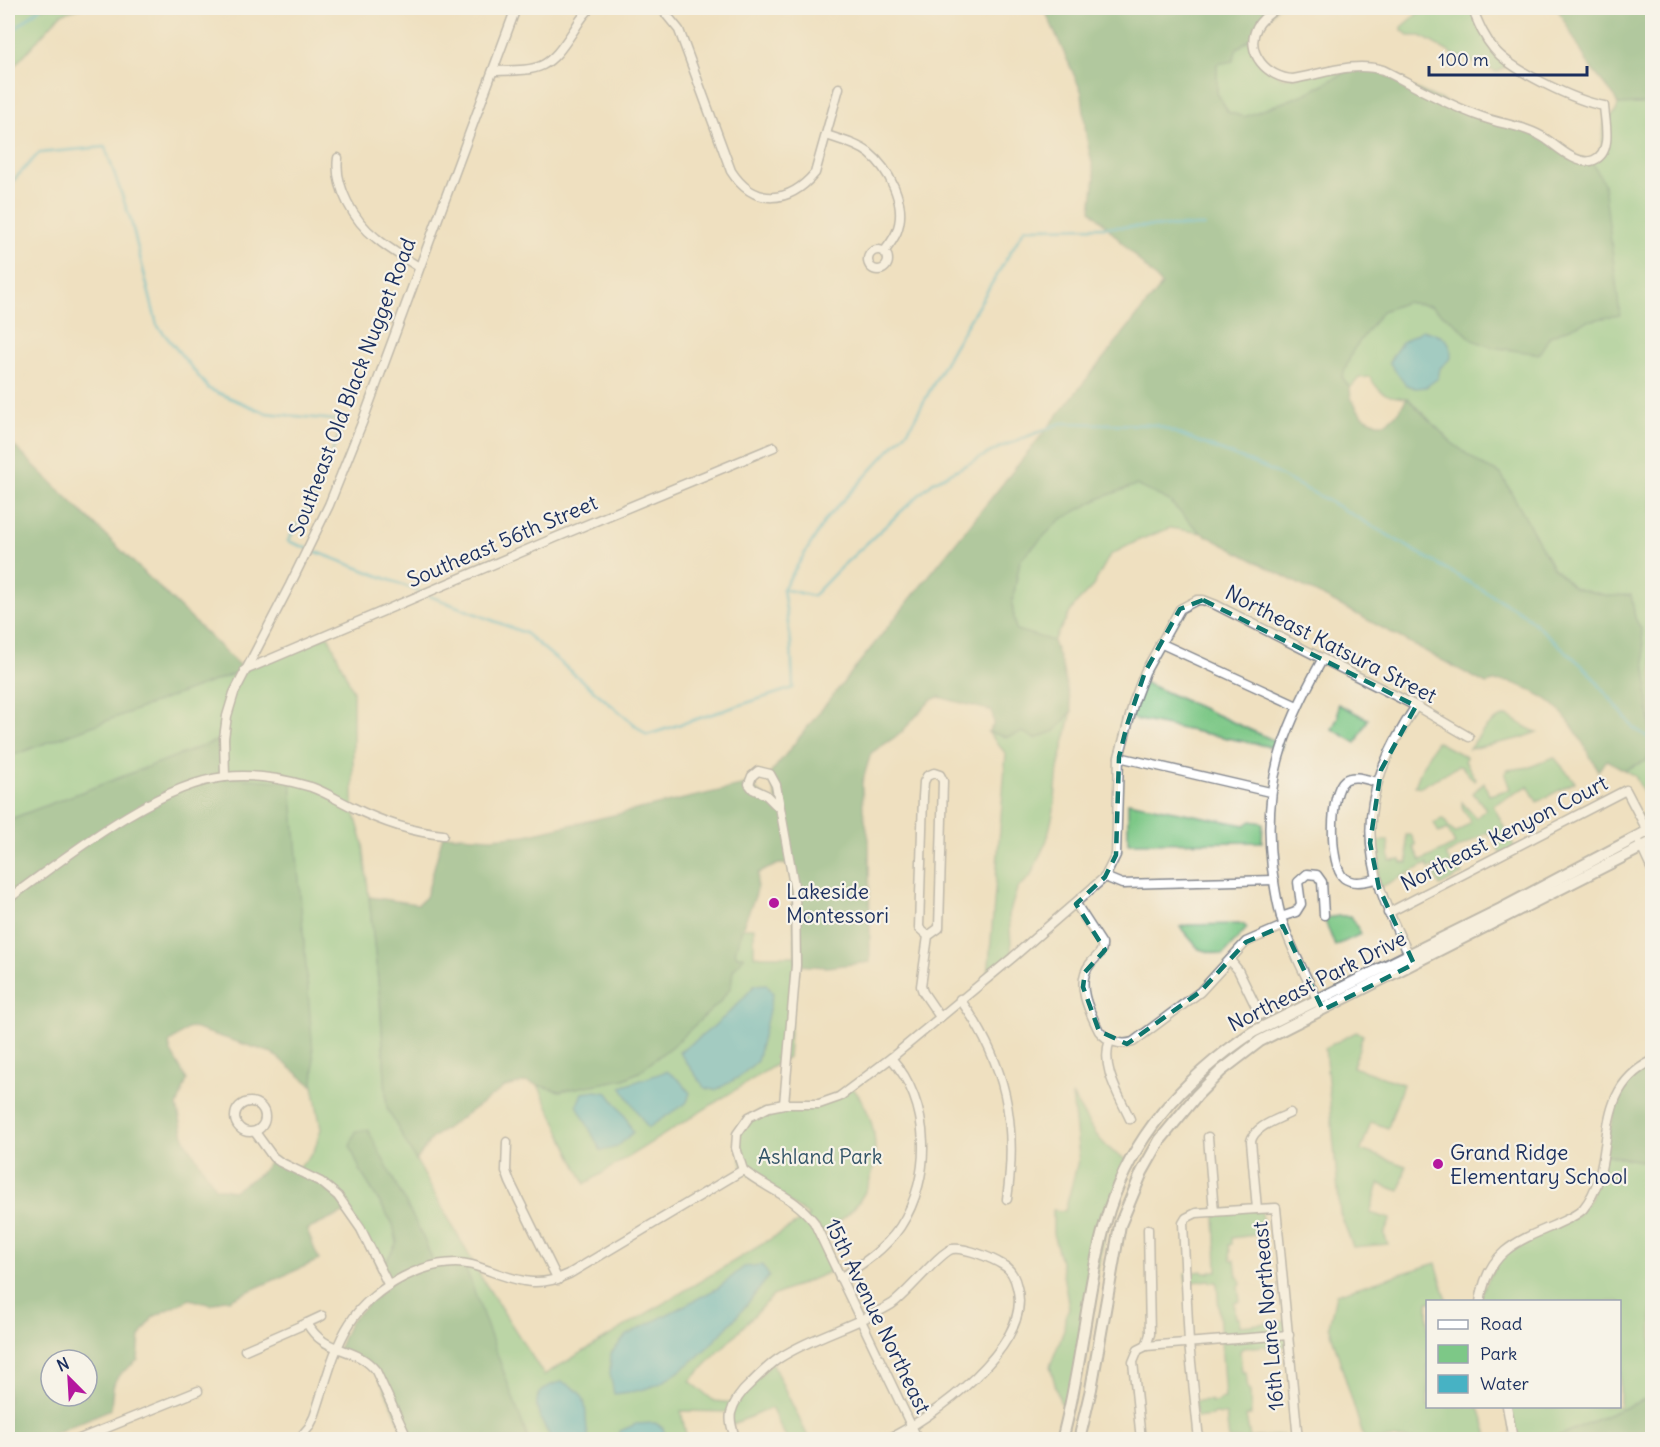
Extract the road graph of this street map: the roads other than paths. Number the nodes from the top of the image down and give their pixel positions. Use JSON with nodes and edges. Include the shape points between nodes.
{"nodes":[{"id":1,"x":516,"y":8,"type":"edge"},
{"id":2,"x":591,"y":8,"type":"edge"},
{"id":3,"x":661,"y":8,"type":"edge"},
{"id":4,"x":1277,"y":8,"type":"edge"},
{"id":5,"x":1472,"y":8,"type":"edge"},
{"id":6,"x":493,"y":71,"type":"junction"},
{"id":7,"x":839,"y":88,"type":"dead end"},
{"id":8,"x":826,"y":135,"type":"junction"},
{"id":9,"x":338,"y":158,"type":"dead end"},
{"id":10,"x":884,"y":252,"type":"dead end"},
{"id":11,"x":419,"y":267,"type":"junction"},
{"id":12,"x":774,"y":447,"type":"dead end"},
{"id":13,"x":1160,"y":643,"type":"junction"},
{"id":14,"x":1322,"y":660,"type":"junction"},
{"id":15,"x":244,"y":670,"type":"junction"},
{"id":16,"x":1297,"y":706,"type":"junction"},
{"id":17,"x":1416,"y":706,"type":"junction"},
{"id":18,"x":1469,"y":737,"type":"dead end"},
{"id":19,"x":1119,"y":758,"type":"junction"},
{"id":20,"x":225,"y":777,"type":"junction"},
{"id":21,"x":1377,"y":782,"type":"junction"},
{"id":22,"x":1270,"y":792,"type":"junction"},
{"id":23,"x":779,"y":808,"type":"dead end"},
{"id":24,"x":1651,"y":834,"type":"edge"},
{"id":25,"x":443,"y":835,"type":"dead end"},
{"id":26,"x":1640,"y":843,"type":"junction"},
{"id":27,"x":1653,"y":870,"type":"edge"},
{"id":28,"x":1105,"y":877,"type":"junction"},
{"id":29,"x":1376,"y":879,"type":"junction"},
{"id":30,"x":1274,"y":880,"type":"junction"},
{"id":31,"x":8,"y":899,"type":"edge"},
{"id":32,"x":1076,"y":904,"type":"junction"},
{"id":33,"x":1388,"y":913,"type":"junction"},
{"id":34,"x":1324,"y":915,"type":"dead end"},
{"id":35,"x":1282,"y":921,"type":"junction"},
{"id":36,"x":928,"y":936,"type":"junction"},
{"id":37,"x":1412,"y":959,"type":"junction"},
{"id":38,"x":1230,"y":960,"type":"junction"},
{"id":39,"x":960,"y":999,"type":"junction"},
{"id":40,"x":1320,"y":1005,"type":"junction"},
{"id":41,"x":1260,"y":1015,"type":"dead end"},
{"id":42,"x":940,"y":1017,"type":"junction"},
{"id":43,"x":1110,"y":1040,"type":"junction"},
{"id":44,"x":891,"y":1058,"type":"junction"},
{"id":45,"x":1653,"y":1061,"type":"edge"},
{"id":46,"x":784,"y":1104,"type":"junction"},
{"id":47,"x":1290,"y":1113,"type":"dead end"},
{"id":48,"x":1130,"y":1119,"type":"dead end"},
{"id":49,"x":255,"y":1132,"type":"dead end"},
{"id":50,"x":1208,"y":1137,"type":"dead end"},
{"id":51,"x":507,"y":1142,"type":"dead end"},
{"id":52,"x":743,"y":1170,"type":"junction"},
{"id":53,"x":1007,"y":1199,"type":"dead end"},
{"id":54,"x":1257,"y":1209,"type":"junction"},
{"id":55,"x":1214,"y":1212,"type":"junction"},
{"id":56,"x":1149,"y":1229,"type":"dead end"},
{"id":57,"x":840,"y":1278,"type":"junction"},
{"id":58,"x":558,"y":1280,"type":"junction"},
{"id":59,"x":388,"y":1286,"type":"junction"},
{"id":60,"x":1480,"y":1300,"type":"edge"},
{"id":61,"x":322,"y":1316,"type":"dead end"},
{"id":62,"x":861,"y":1320,"type":"junction"},
{"id":63,"x":307,"y":1323,"type":"junction"},
{"id":64,"x":1289,"y":1335,"type":"junction"},
{"id":65,"x":1189,"y":1343,"type":"junction"},
{"id":66,"x":1146,"y":1346,"type":"junction"},
{"id":67,"x":338,"y":1349,"type":"junction"},
{"id":68,"x":245,"y":1350,"type":"dead end"},
{"id":69,"x":198,"y":1391,"type":"dead end"},
{"id":70,"x":1507,"y":1408,"type":"edge"},
{"id":71,"x":911,"y":1426,"type":"junction"},
{"id":72,"x":77,"y":1440,"type":"edge"},
{"id":73,"x":298,"y":1440,"type":"edge"},
{"id":74,"x":408,"y":1440,"type":"edge"},
{"id":75,"x":736,"y":1440,"type":"edge"},
{"id":76,"x":886,"y":1440,"type":"edge"},
{"id":77,"x":918,"y":1440,"type":"edge"},
{"id":78,"x":1062,"y":1440,"type":"edge"},
{"id":79,"x":1079,"y":1440,"type":"edge"},
{"id":80,"x":1141,"y":1440,"type":"edge"},
{"id":81,"x":1200,"y":1440,"type":"edge"},
{"id":82,"x":1298,"y":1440,"type":"edge"},
{"id":83,"x":1514,"y":1440,"type":"edge"}],
"edges":[{"from":1,"to":6,"type":"street","name":"Southeast Old Black Nugget Road"},
{"from":2,"to":6,"type":"street","via":[[544,65]]},
{"from":3,"to":8,"type":"street","via":[[679,30],[731,171],[745,188],[769,197],[795,192],[815,173]]},
{"from":4,"to":5,"type":"street","via":[[1256,28],[1254,45],[1264,69],[1293,79],[1356,67],[1383,69],[1464,110],[1528,129],[1583,161],[1595,160],[1604,151],[1604,106],[1513,66],[1494,50]]},
{"from":6,"to":11,"type":"street","name":"Southeast Old Black Nugget Road"},
{"from":7,"to":8,"type":"street"},
{"from":8,"to":10,"type":"street","via":[[870,154],[892,183],[900,218],[898,230]]},
{"from":9,"to":11,"type":"street","via":[[341,190],[362,222],[374,237]]},
{"from":11,"to":15,"type":"street","name":"Southeast Old Black Nugget Road","via":[[325,514]]},
{"from":12,"to":15,"type":"street","name":"Southeast 56th Street"},
{"from":13,"to":14,"type":"street","name":"Northeast Katsura Street","via":[[1180,609],[1203,600]]},
{"from":13,"to":16,"type":"street"},
{"from":13,"to":19,"type":"street","name":"Northeast Katsura Street","via":[[1134,701]]},
{"from":14,"to":16,"type":"street"},
{"from":14,"to":17,"type":"street","name":"Northeast Katsura Street"},
{"from":15,"to":20,"type":"street","name":"Southeast Old Black Nugget Road","via":[[227,716]]},
{"from":16,"to":22,"type":"street"},
{"from":17,"to":18,"type":"street","name":"Northeast Katsura Street"},
{"from":17,"to":21,"type":"street","via":[[1389,750]]},
{"from":19,"to":22,"type":"street"},
{"from":19,"to":28,"type":"street","name":"Northeast Katsura Street","via":[[1116,855]]},
{"from":20,"to":25,"type":"street","via":[[270,778],[314,788],[397,825]]},
{"from":20,"to":31,"type":"street","via":[[181,789],[141,809]]},
{"from":21,"to":29,"type":"street","via":[[1370,835]]},
{"from":21,"to":29,"type":"street","via":[[1351,777],[1344,781],[1338,788],[1333,830],[1338,872],[1346,880]]},
{"from":22,"to":30,"type":"street"},
{"from":23,"to":46,"type":"street","via":[[795,891],[796,943]]},
{"from":24,"to":26,"type":"street","name":"Northeast Park Drive"},
{"from":24,"to":33,"type":"street","name":"Northeast Kenyon Court","via":[[1626,790]]},
{"from":26,"to":27,"type":"street"},
{"from":26,"to":37,"type":"street","name":"Northeast Park Drive"},
{"from":28,"to":30,"type":"street","via":[[1122,884]]},
{"from":28,"to":32,"type":"street","name":"Northeast Katsura Street"},
{"from":29,"to":33,"type":"street"},
{"from":30,"to":35,"type":"street"},
{"from":32,"to":39,"type":"street","name":"Northeast Katsura Street"},
{"from":32,"to":43,"type":"street","via":[[1102,944],[1085,972],[1083,987],[1095,1023]]},
{"from":33,"to":37,"type":"street"},
{"from":34,"to":35,"type":"street","via":[[1322,882],[1317,875],[1307,874],[1298,882],[1301,904]]},
{"from":35,"to":38,"type":"street","via":[[1251,938]]},
{"from":35,"to":40,"type":"street"},
{"from":36,"to":36,"type":"street","via":[[939,928],[943,781],[934,773],[927,776],[922,797],[919,928]]},
{"from":36,"to":42,"type":"street","via":[[921,986]]},
{"from":37,"to":40,"type":"street","name":"Northeast Park Drive"},
{"from":38,"to":41,"type":"street"},
{"from":38,"to":43,"type":"street","via":[[1200,992],[1133,1042]]},
{"from":39,"to":42,"type":"street","name":"Northeast Katsura Street"},
{"from":39,"to":53,"type":"street","via":[[983,1034],[1008,1104],[1012,1164]]},
{"from":40,"to":78,"type":"street","name":"Northeast Park Drive","via":[[1253,1032],[1224,1051],[1166,1107],[1136,1154],[1110,1209]]},
{"from":40,"to":79,"type":"street","name":"Northeast Park Drive","via":[[1260,1041],[1221,1071],[1176,1119],[1142,1172],[1120,1225]]},
{"from":42,"to":44,"type":"street","name":"Northeast Katsura Street"},
{"from":43,"to":48,"type":"street","via":[[1106,1062]]},
{"from":44,"to":46,"type":"street","name":"Northeast Katsura Street","via":[[828,1102]]},
{"from":44,"to":57,"type":"street","via":[[912,1092],[920,1119],[920,1182],[899,1229],[869,1260]]},
{"from":45,"to":60,"type":"street","via":[[1621,1086],[1614,1101],[1602,1163],[1590,1199],[1576,1215],[1513,1243],[1502,1253],[1486,1276]]},
{"from":46,"to":52,"type":"street","name":"Northeast Katsura Street","via":[[759,1111],[742,1125],[736,1148]]},
{"from":47,"to":54,"type":"street","via":[[1253,1134]]},
{"from":49,"to":59,"type":"street","via":[[273,1157],[321,1182],[338,1196],[361,1229]]},
{"from":50,"to":55,"type":"street"},
{"from":51,"to":58,"type":"street","via":[[506,1171],[510,1182]]},
{"from":52,"to":57,"type":"street","name":"15th Avenue Northeast","via":[[806,1211]]},
{"from":52,"to":58,"type":"street"},
{"from":54,"to":55,"type":"street"},
{"from":54,"to":64,"type":"street","name":"16th Lane Northeast","via":[[1276,1208]]},
{"from":55,"to":65,"type":"street","via":[[1190,1215],[1183,1224]]},
{"from":56,"to":66,"type":"street","via":[[1150,1334]]},
{"from":57,"to":62,"type":"street","name":"15th Avenue Northeast"},
{"from":58,"to":59,"type":"street","via":[[520,1282],[461,1262],[422,1268]]},
{"from":59,"to":67,"type":"street","via":[[358,1312]]},
{"from":61,"to":63,"type":"street"},
{"from":62,"to":71,"type":"street","name":"15th Avenue Northeast"},
{"from":62,"to":71,"type":"street","via":[[894,1302],[945,1252],[953,1249],[994,1258],[1008,1267],[1015,1279],[1018,1312],[1002,1348],[961,1390]]},
{"from":62,"to":75,"type":"street","via":[[777,1359],[739,1395],[731,1412]]},
{"from":63,"to":67,"type":"street","via":[[316,1337]]},
{"from":63,"to":68,"type":"street"},
{"from":64,"to":65,"type":"street"},
{"from":64,"to":82,"type":"street","name":"16th Lane Northeast"},
{"from":65,"to":66,"type":"street"},
{"from":65,"to":81,"type":"street"},
{"from":66,"to":80,"type":"street","via":[[1135,1353],[1133,1362]]},
{"from":67,"to":73,"type":"street","via":[[314,1417]]},
{"from":67,"to":74,"type":"street","via":[[370,1363]]},
{"from":69,"to":72,"type":"street"},
{"from":70,"to":83,"type":"street"},
{"from":71,"to":76,"type":"street"},
{"from":71,"to":77,"type":"street","name":"15th Avenue Northeast"}]}
